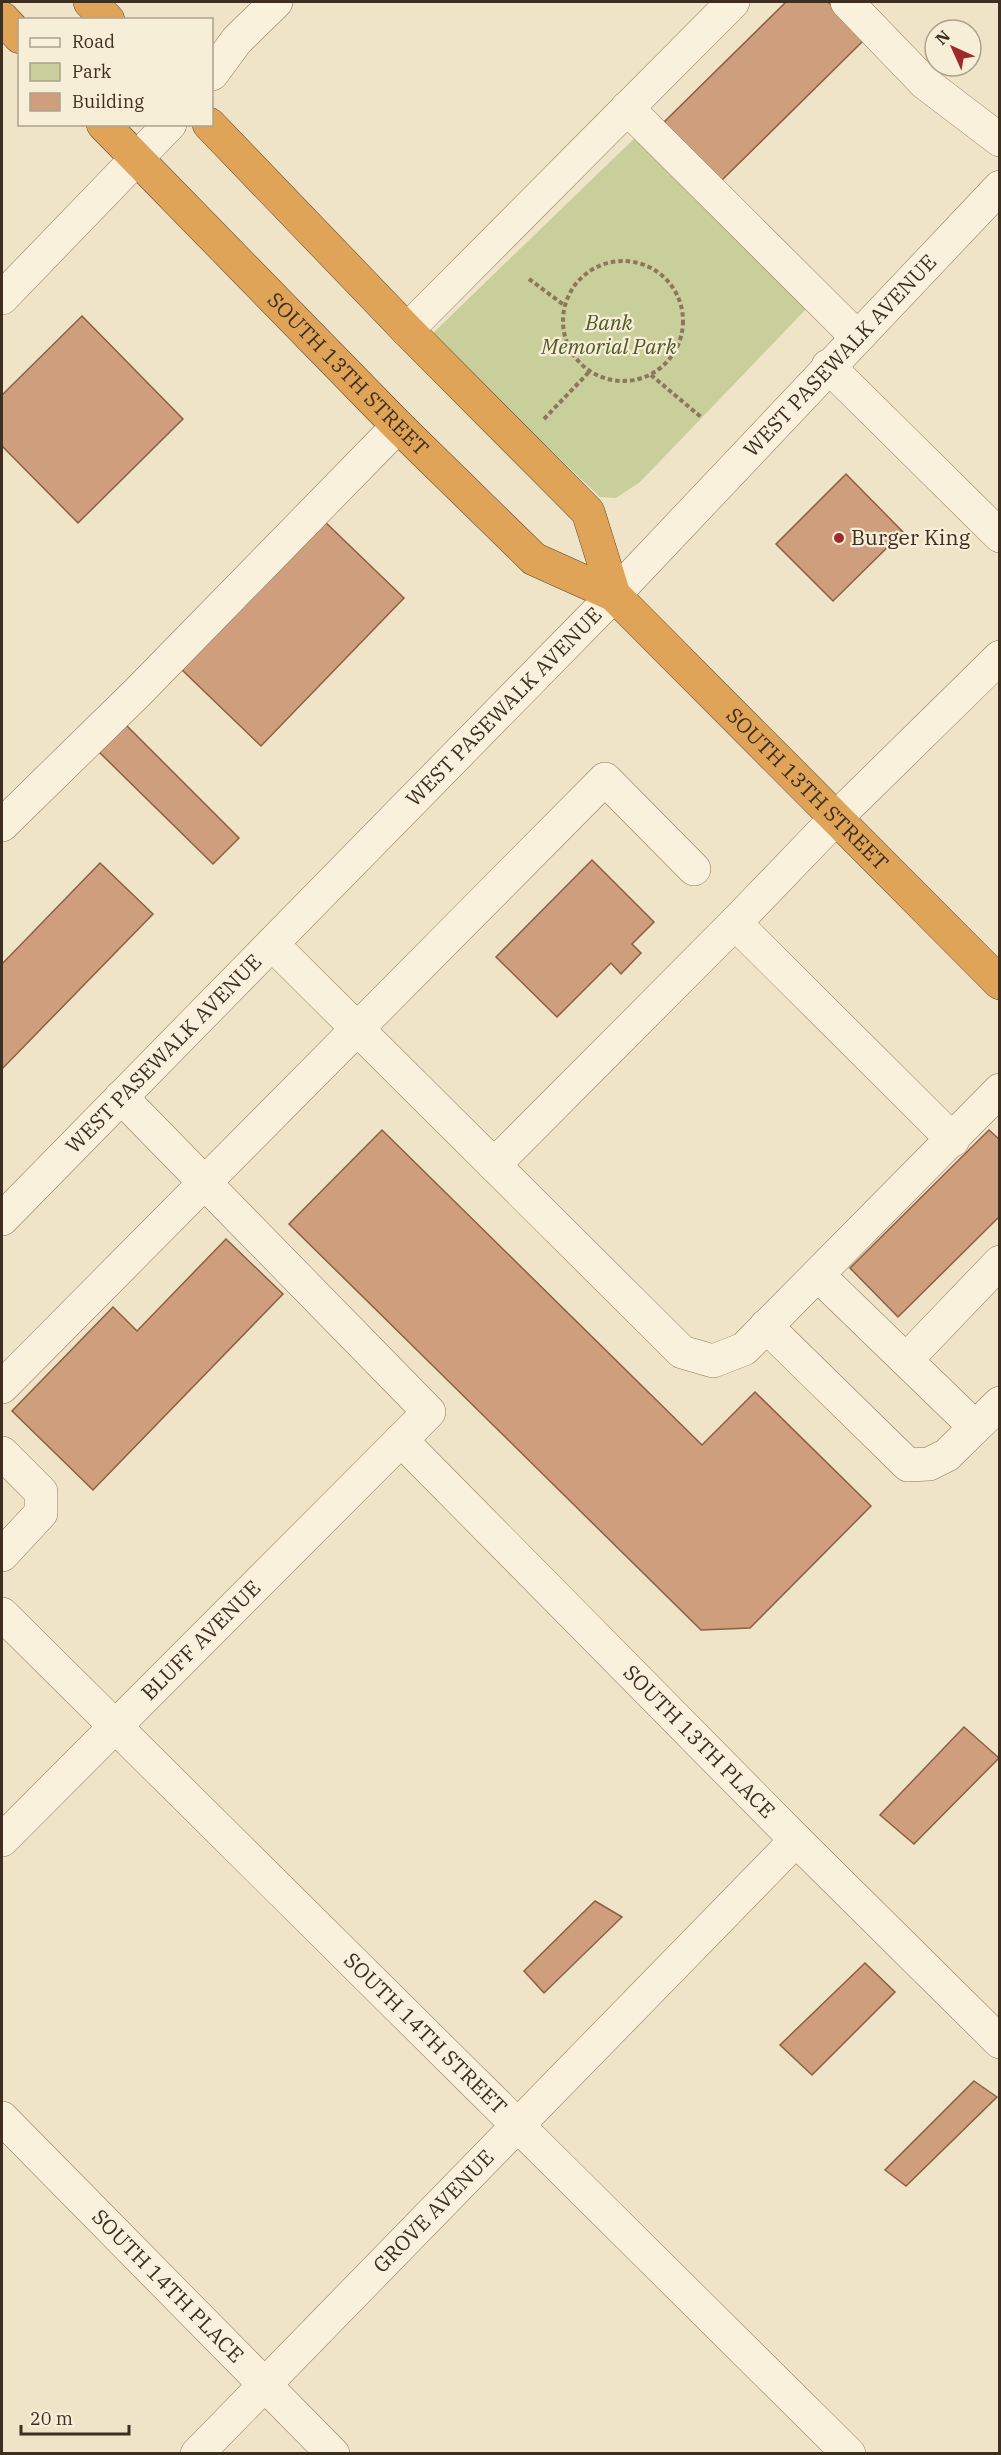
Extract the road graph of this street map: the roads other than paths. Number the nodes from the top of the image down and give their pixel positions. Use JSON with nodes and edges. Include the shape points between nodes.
{"nodes":[{"id":1,"x":90,"y":2,"type":"edge"},
{"id":2,"x":276,"y":2,"type":"edge"},
{"id":3,"x":733,"y":2,"type":"edge"},
{"id":4,"x":847,"y":2,"type":"edge"},
{"id":5,"x":2,"y":18,"type":"edge"},
{"id":6,"x":106,"y":18,"type":"edge"},
{"id":7,"x":18,"y":35,"type":"edge"},
{"id":8,"x":213,"y":74,"type":"edge"},
{"id":9,"x":627,"y":108,"type":"junction"},
{"id":10,"x":105,"y":126,"type":"edge"},
{"id":11,"x":168,"y":126,"type":"edge"},
{"id":12,"x":211,"y":126,"type":"edge"},
{"id":13,"x":999,"y":140,"type":"edge"},
{"id":14,"x":136,"y":160,"type":"junction"},
{"id":15,"x":999,"y":187,"type":"edge"},
{"id":16,"x":8,"y":280,"type":"edge"},
{"id":17,"x":407,"y":330,"type":"junction"},
{"id":18,"x":856,"y":336,"type":"junction"},
{"id":19,"x":828,"y":366,"type":"junction"},
{"id":20,"x":398,"y":426,"type":"junction"},
{"id":21,"x":999,"y":536,"type":"edge"},
{"id":22,"x":614,"y":595,"type":"junction"},
{"id":23,"x":999,"y":657,"type":"edge"},
{"id":24,"x":837,"y":817,"type":"junction"},
{"id":25,"x":2,"y":825,"type":"edge"},
{"id":26,"x":694,"y":869,"type":"dead end"},
{"id":27,"x":735,"y":923,"type":"junction"},
{"id":28,"x":273,"y":945,"type":"junction"},
{"id":29,"x":999,"y":983,"type":"edge"},
{"id":30,"x":358,"y":1029,"type":"junction"},
{"id":31,"x":999,"y":1090,"type":"edge"},
{"id":32,"x":121,"y":1097,"type":"junction"},
{"id":33,"x":953,"y":1140,"type":"junction"},
{"id":34,"x":494,"y":1165,"type":"junction"},
{"id":35,"x":206,"y":1183,"type":"junction"},
{"id":36,"x":2,"y":1219,"type":"edge"},
{"id":37,"x":999,"y":1262,"type":"edge"},
{"id":38,"x":818,"y":1275,"type":"junction"},
{"id":39,"x":766,"y":1326,"type":"junction"},
{"id":40,"x":906,"y":1360,"type":"junction"},
{"id":41,"x":2,"y":1387,"type":"edge"},
{"id":42,"x":999,"y":1403,"type":"edge"},
{"id":43,"x":975,"y":1427,"type":"junction"},
{"id":44,"x":400,"y":1440,"type":"junction"},
{"id":45,"x":2,"y":1453,"type":"edge"},
{"id":46,"x":2,"y":1555,"type":"edge"},
{"id":47,"x":2,"y":1614,"type":"edge"},
{"id":48,"x":115,"y":1727,"type":"junction"},
{"id":49,"x":2,"y":1840,"type":"edge"},
{"id":50,"x":796,"y":1840,"type":"junction"},
{"id":51,"x":999,"y":2042,"type":"edge"},
{"id":52,"x":2,"y":2118,"type":"edge"},
{"id":53,"x":518,"y":2125,"type":"junction"},
{"id":54,"x":264,"y":2384,"type":"junction"},
{"id":55,"x":197,"y":2454,"type":"edge"},
{"id":56,"x":333,"y":2454,"type":"edge"},
{"id":57,"x":849,"y":2454,"type":"edge"}],
"edges":[{"from":1,"to":6,"type":"highway"},
{"from":2,"to":8,"type":"street","via":[[237,40]]},
{"from":3,"to":9,"type":"street"},
{"from":4,"to":13,"type":"street","via":[[925,83]]},
{"from":5,"to":7,"type":"highway"},
{"from":9,"to":17,"type":"street"},
{"from":9,"to":18,"type":"street"},
{"from":10,"to":14,"type":"highway","name":"SOUTH 13TH STREET"},
{"from":11,"to":14,"type":"street"},
{"from":12,"to":17,"type":"highway","name":"SOUTH 13TH STREET"},
{"from":14,"to":16,"type":"street"},
{"from":14,"to":20,"type":"highway","name":"SOUTH 13TH STREET"},
{"from":15,"to":18,"type":"street","name":"WEST PASEWALK AVENUE"},
{"from":17,"to":22,"type":"highway","name":"SOUTH 13TH STREET","via":[[588,512]]},
{"from":18,"to":19,"type":"street","name":"WEST PASEWALK AVENUE"},
{"from":19,"to":21,"type":"street"},
{"from":19,"to":22,"type":"street","name":"WEST PASEWALK AVENUE"},
{"from":20,"to":22,"type":"highway","name":"SOUTH 13TH STREET","via":[[534,559]]},
{"from":20,"to":25,"type":"street"},
{"from":22,"to":24,"type":"highway","name":"SOUTH 13TH STREET"},
{"from":22,"to":28,"type":"street","name":"WEST PASEWALK AVENUE"},
{"from":23,"to":24,"type":"street"},
{"from":24,"to":27,"type":"street"},
{"from":24,"to":29,"type":"highway","name":"SOUTH 13TH STREET"},
{"from":26,"to":30,"type":"street","via":[[605,779]]},
{"from":27,"to":33,"type":"street"},
{"from":27,"to":34,"type":"street"},
{"from":28,"to":30,"type":"street"},
{"from":28,"to":32,"type":"street","name":"WEST PASEWALK AVENUE"},
{"from":30,"to":34,"type":"street"},
{"from":30,"to":35,"type":"street"},
{"from":31,"to":33,"type":"street"},
{"from":32,"to":35,"type":"street"},
{"from":32,"to":36,"type":"street","name":"WEST PASEWALK AVENUE"},
{"from":33,"to":38,"type":"street"},
{"from":34,"to":39,"type":"street","via":[[682,1352],[713,1361],[744,1349]]},
{"from":35,"to":41,"type":"street"},
{"from":35,"to":44,"type":"street","name":"BLUFF AVENUE","via":[[429,1412]]},
{"from":37,"to":40,"type":"street"},
{"from":38,"to":39,"type":"street"},
{"from":38,"to":40,"type":"street"},
{"from":39,"to":43,"type":"street","via":[[908,1465],[929,1464],[947,1455]]},
{"from":40,"to":43,"type":"street"},
{"from":42,"to":43,"type":"street"},
{"from":44,"to":48,"type":"street","name":"BLUFF AVENUE"},
{"from":44,"to":50,"type":"street","name":"SOUTH 13TH PLACE"},
{"from":45,"to":46,"type":"street","via":[[41,1492],[41,1514]]},
{"from":47,"to":48,"type":"street","name":"SOUTH 14TH STREET"},
{"from":48,"to":49,"type":"street","name":"BLUFF AVENUE"},
{"from":48,"to":53,"type":"street","name":"SOUTH 14TH STREET"},
{"from":50,"to":51,"type":"street","name":"SOUTH 13TH PLACE"},
{"from":50,"to":53,"type":"street","name":"GROVE AVENUE"},
{"from":52,"to":54,"type":"street","name":"SOUTH 14TH PLACE"},
{"from":53,"to":54,"type":"street","name":"GROVE AVENUE"},
{"from":53,"to":57,"type":"street","name":"SOUTH 14TH STREET"},
{"from":54,"to":55,"type":"street","name":"GROVE AVENUE"},
{"from":54,"to":56,"type":"street","name":"SOUTH 14TH PLACE"}]}
